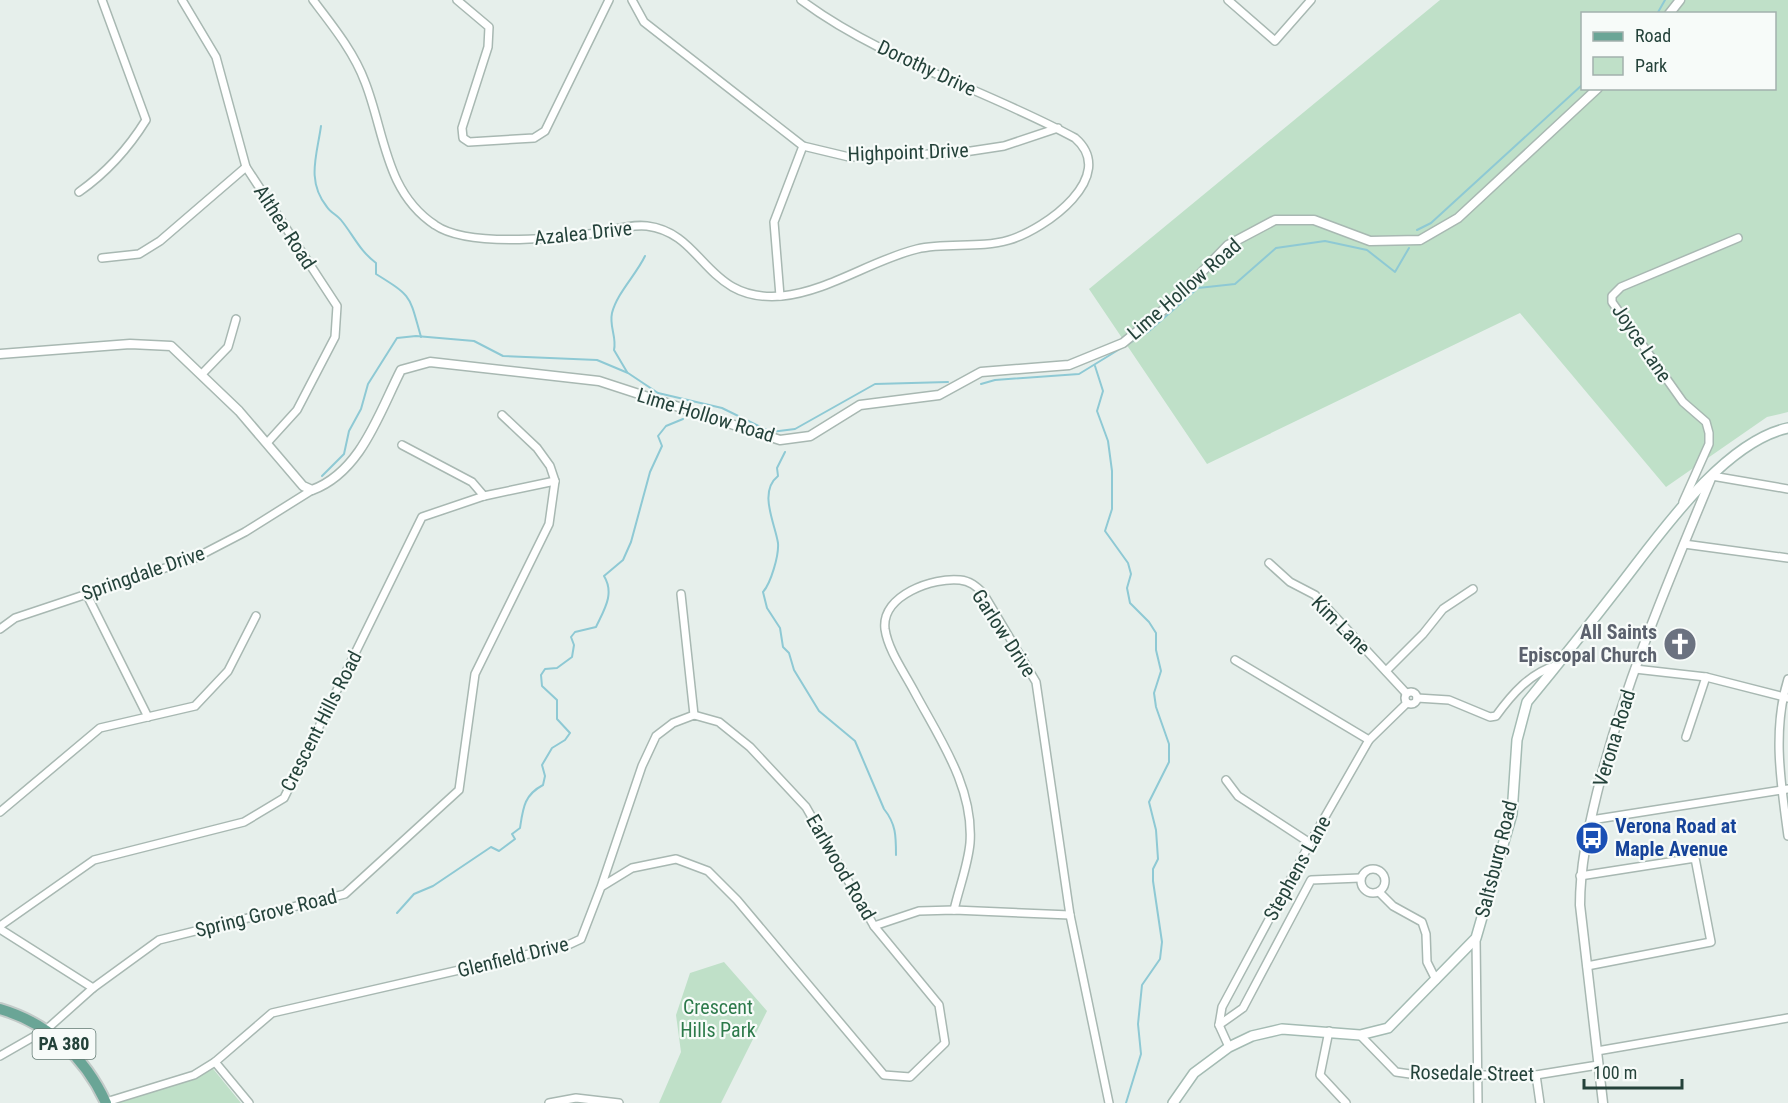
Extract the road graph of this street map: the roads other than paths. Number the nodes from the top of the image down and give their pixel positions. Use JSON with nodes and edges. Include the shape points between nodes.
{"nodes":[{"id":1,"x":102,"y":0,"type":"edge"},
{"id":2,"x":182,"y":0,"type":"edge"},
{"id":3,"x":313,"y":0,"type":"edge"},
{"id":4,"x":457,"y":0,"type":"edge"},
{"id":5,"x":609,"y":0,"type":"edge"},
{"id":6,"x":632,"y":0,"type":"edge"},
{"id":7,"x":801,"y":0,"type":"edge"},
{"id":8,"x":1228,"y":0,"type":"edge"},
{"id":9,"x":1311,"y":0,"type":"edge"},
{"id":10,"x":1680,"y":0,"type":"edge"},
{"id":11,"x":1671,"y":12,"type":"edge"},
{"id":12,"x":1596,"y":90,"type":"edge"},
{"id":13,"x":1058,"y":128,"type":"junction"},
{"id":14,"x":803,"y":146,"type":"junction"},
{"id":15,"x":246,"y":167,"type":"junction"},
{"id":16,"x":79,"y":192,"type":"dead end"},
{"id":17,"x":1738,"y":238,"type":"dead end"},
{"id":18,"x":102,"y":258,"type":"dead end"},
{"id":19,"x":780,"y":296,"type":"junction"},
{"id":20,"x":236,"y":319,"type":"dead end"},
{"id":21,"x":0,"y":354,"type":"edge"},
{"id":22,"x":202,"y":374,"type":"junction"},
{"id":23,"x":502,"y":415,"type":"dead end"},
{"id":24,"x":1788,"y":428,"type":"edge"},
{"id":25,"x":267,"y":442,"type":"junction"},
{"id":26,"x":402,"y":445,"type":"dead end"},
{"id":27,"x":1712,"y":476,"type":"junction"},
{"id":28,"x":555,"y":480,"type":"junction"},
{"id":29,"x":1788,"y":489,"type":"edge"},
{"id":30,"x":312,"y":490,"type":"junction"},
{"id":31,"x":484,"y":496,"type":"junction"},
{"id":32,"x":1679,"y":510,"type":"junction"},
{"id":33,"x":1684,"y":544,"type":"junction"},
{"id":34,"x":1788,"y":558,"type":"edge"},
{"id":35,"x":1269,"y":563,"type":"dead end"},
{"id":36,"x":1473,"y":589,"type":"dead end"},
{"id":37,"x":86,"y":593,"type":"junction"},
{"id":38,"x":681,"y":594,"type":"dead end"},
{"id":39,"x":256,"y":616,"type":"dead end"},
{"id":40,"x":0,"y":628,"type":"edge"},
{"id":41,"x":1235,"y":660,"type":"dead end"},
{"id":42,"x":1557,"y":665,"type":"junction"},
{"id":43,"x":1635,"y":669,"type":"junction"},
{"id":44,"x":1386,"y":671,"type":"junction"},
{"id":45,"x":1706,"y":677,"type":"junction"},
{"id":46,"x":1788,"y":679,"type":"edge"},
{"id":47,"x":1406,"y":693,"type":"junction"},
{"id":48,"x":1417,"y":698,"type":"junction"},
{"id":49,"x":1785,"y":698,"type":"edge"},
{"id":50,"x":1407,"y":703,"type":"junction"},
{"id":51,"x":694,"y":715,"type":"junction"},
{"id":52,"x":148,"y":717,"type":"junction"},
{"id":53,"x":1686,"y":737,"type":"dead end"},
{"id":54,"x":1369,"y":740,"type":"junction"},
{"id":55,"x":1226,"y":780,"type":"dead end"},
{"id":56,"x":1785,"y":790,"type":"edge"},
{"id":57,"x":0,"y":812,"type":"edge"},
{"id":58,"x":1591,"y":820,"type":"junction"},
{"id":59,"x":1788,"y":836,"type":"edge"},
{"id":60,"x":1310,"y":843,"type":"junction"},
{"id":61,"x":1580,"y":876,"type":"junction"},
{"id":62,"x":1360,"y":878,"type":"junction"},
{"id":63,"x":601,"y":887,"type":"junction"},
{"id":64,"x":1379,"y":892,"type":"junction"},
{"id":65,"x":954,"y":910,"type":"junction"},
{"id":66,"x":1070,"y":915,"type":"junction"},
{"id":67,"x":874,"y":926,"type":"junction"},
{"id":68,"x":0,"y":928,"type":"edge"},
{"id":69,"x":1476,"y":938,"type":"junction"},
{"id":70,"x":1587,"y":966,"type":"junction"},
{"id":71,"x":1436,"y":980,"type":"junction"},
{"id":72,"x":93,"y":988,"type":"junction"},
{"id":73,"x":0,"y":1009,"type":"edge"},
{"id":74,"x":1788,"y":1018,"type":"edge"},
{"id":75,"x":1220,"y":1025,"type":"junction"},
{"id":76,"x":47,"y":1029,"type":"junction"},
{"id":77,"x":1329,"y":1031,"type":"junction"},
{"id":78,"x":1360,"y":1035,"type":"junction"},
{"id":79,"x":1228,"y":1047,"type":"junction"},
{"id":80,"x":1597,"y":1051,"type":"junction"},
{"id":81,"x":0,"y":1056,"type":"edge"},
{"id":82,"x":215,"y":1062,"type":"junction"},
{"id":83,"x":1598,"y":1065,"type":"junction"},
{"id":84,"x":1536,"y":1075,"type":"junction"},
{"id":85,"x":1478,"y":1076,"type":"junction"},
{"id":86,"x":106,"y":1102,"type":"edge"},
{"id":87,"x":249,"y":1103,"type":"edge"},
{"id":88,"x":549,"y":1103,"type":"edge"},
{"id":89,"x":618,"y":1103,"type":"edge"},
{"id":90,"x":1109,"y":1103,"type":"edge"},
{"id":91,"x":1173,"y":1103,"type":"edge"},
{"id":92,"x":1346,"y":1103,"type":"edge"},
{"id":93,"x":1478,"y":1103,"type":"edge"},
{"id":94,"x":1540,"y":1103,"type":"edge"},
{"id":95,"x":1604,"y":1103,"type":"edge"}],
"edges":[{"from":1,"to":16,"type":"street","via":[[146,120],[133,141]]},
{"from":2,"to":15,"type":"street","name":"Althea Road","via":[[216,57]]},
{"from":3,"to":19,"type":"street","name":"Azalea Drive","via":[[340,36],[365,80],[390,168],[404,196],[436,226],[464,236],[520,239],[645,225],[677,236],[717,277],[738,291]]},
{"from":4,"to":5,"type":"street","via":[[489,27],[488,48],[462,128],[463,138],[469,142],[534,138],[545,131]]},
{"from":6,"to":14,"type":"street","name":"Highpoint Drive","via":[[644,22]]},
{"from":7,"to":13,"type":"street","name":"Dorothy Drive","via":[[826,18],[906,60]]},
{"from":8,"to":9,"type":"street","via":[[1275,41]]},
{"from":10,"to":11,"type":"street"},
{"from":12,"to":30,"type":"street","name":"Lime Hollow Road","via":[[1458,218],[1420,240],[1370,241],[1314,220],[1275,220],[1228,245],[1173,302],[1123,343],[1069,364],[981,372],[939,395],[860,405],[810,436],[780,440],[599,381],[430,362],[401,370],[365,442],[345,469]]},
{"from":13,"to":14,"type":"street","name":"Highpoint Drive","via":[[1004,146],[958,153],[849,157]]},
{"from":13,"to":19,"type":"street","name":"Azalea Drive","via":[[1084,146],[1091,166],[1083,189],[1026,234],[988,245],[919,248],[804,292]]},
{"from":14,"to":19,"type":"street","via":[[774,222]]},
{"from":15,"to":18,"type":"street","via":[[160,241],[139,254]]},
{"from":15,"to":25,"type":"street","name":"Althea Road","via":[[337,306],[335,337],[297,410]]},
{"from":17,"to":32,"type":"street","name":"Joyce Lane","via":[[1621,287],[1612,296],[1612,302],[1683,402],[1706,422],[1709,444]]},
{"from":20,"to":22,"type":"street","via":[[228,347]]},
{"from":21,"to":22,"type":"street","via":[[130,344],[171,346]]},
{"from":22,"to":25,"type":"street"},
{"from":23,"to":28,"type":"street","via":[[537,448]]},
{"from":24,"to":27,"type":"main road","name":"Verona Road","via":[[1755,441]]},
{"from":25,"to":30,"type":"street","via":[[303,486]]},
{"from":26,"to":31,"type":"street","via":[[472,482]]},
{"from":27,"to":29,"type":"street"},
{"from":27,"to":32,"type":"main road","name":"Saltsburg Road"},
{"from":27,"to":33,"type":"street","name":"Verona Road"},
{"from":28,"to":31,"type":"street","name":"Crescent Hills Road"},
{"from":28,"to":72,"type":"street","name":"Spring Grove Road","via":[[549,524],[475,674],[459,790],[345,894],[159,940]]},
{"from":30,"to":37,"type":"street","name":"Springdale Drive","via":[[195,558]]},
{"from":31,"to":68,"type":"street","name":"Crescent Hills Road","via":[[422,517],[284,798],[244,822],[94,860]]},
{"from":32,"to":42,"type":"main road","name":"Saltsburg Road"},
{"from":33,"to":34,"type":"street"},
{"from":33,"to":43,"type":"street","name":"Verona Road"},
{"from":35,"to":44,"type":"street","name":"Kim Lane","via":[[1290,582],[1316,595]]},
{"from":36,"to":44,"type":"street","via":[[1443,609]]},
{"from":37,"to":40,"type":"street","name":"Springdale Drive","via":[[15,618]]},
{"from":37,"to":52,"type":"street"},
{"from":38,"to":51,"type":"street"},
{"from":39,"to":52,"type":"street","via":[[228,671],[195,705]]},
{"from":41,"to":54,"type":"street"},
{"from":42,"to":48,"type":"street","via":[[1533,676],[1510,696],[1496,716],[1449,700]]},
{"from":42,"to":69,"type":"main road","name":"Saltsburg Road","via":[[1527,702],[1517,740],[1512,814]]},
{"from":43,"to":45,"type":"street"},
{"from":43,"to":58,"type":"street","name":"Verona Road","via":[[1609,744]]},
{"from":44,"to":47,"type":"street","name":"Kim Lane"},
{"from":45,"to":49,"type":"street"},
{"from":45,"to":53,"type":"street"},
{"from":46,"to":49,"type":"street"},
{"from":47,"to":48,"type":"street","via":[[1412,692]]},
{"from":47,"to":50,"type":"street"},
{"from":48,"to":50,"type":"street","name":"Stephens Lane"},
{"from":49,"to":56,"type":"street","via":[[1779,747]]},
{"from":50,"to":54,"type":"street","name":"Stephens Lane"},
{"from":51,"to":63,"type":"street","via":[[673,723],[656,736]]},
{"from":51,"to":67,"type":"street","name":"Earlwood Road","via":[[718,722],[750,747],[806,807]]},
{"from":52,"to":57,"type":"street","via":[[100,728]]},
{"from":54,"to":60,"type":"street","name":"Stephens Lane"},
{"from":55,"to":60,"type":"street","via":[[1238,796]]},
{"from":56,"to":58,"type":"street"},
{"from":56,"to":59,"type":"street"},
{"from":58,"to":61,"type":"street","name":"Verona Road"},
{"from":60,"to":75,"type":"street","name":"Stephens Lane","via":[[1222,1007]]},
{"from":61,"to":70,"type":"street","name":"Verona Road"},
{"from":61,"to":70,"type":"street","via":[[1695,858],[1711,942]]},
{"from":62,"to":64,"type":"street","via":[[1363,890]]},
{"from":62,"to":64,"type":"street","via":[[1368,870],[1381,872],[1385,882]]},
{"from":62,"to":75,"type":"street","via":[[1311,880],[1243,1008]]},
{"from":63,"to":67,"type":"street","via":[[632,868],[676,859],[708,871],[737,900],[884,1076],[910,1077],[945,1043],[939,1005]]},
{"from":63,"to":82,"type":"street","name":"Glenfield Drive","via":[[581,939],[568,945],[272,1013]]},
{"from":64,"to":71,"type":"street","via":[[1422,922],[1427,962]]},
{"from":65,"to":66,"type":"street","name":"Earlwood Road"},
{"from":65,"to":66,"type":"street","name":"Garlow Drive","via":[[970,844],[969,817],[960,778],[895,656],[885,628],[889,608],[901,594],[930,584],[960,580],[973,583],[983,593],[1036,682]]},
{"from":65,"to":67,"type":"street","name":"Earlwood Road","via":[[919,911]]},
{"from":66,"to":90,"type":"street"},
{"from":68,"to":72,"type":"street"},
{"from":69,"to":71,"type":"main road","name":"Saltsburg Road"},
{"from":69,"to":85,"type":"street"},
{"from":70,"to":80,"type":"street","name":"Verona Road"},
{"from":71,"to":78,"type":"main road","name":"Saltsburg Road","via":[[1389,1029]]},
{"from":72,"to":76,"type":"street","name":"Spring Grove Road"},
{"from":73,"to":76,"type":"main road","number":"PA 380"},
{"from":74,"to":80,"type":"street"},
{"from":75,"to":79,"type":"street"},
{"from":76,"to":81,"type":"street","name":"Spring Grove Road"},
{"from":76,"to":86,"type":"main road","number":"PA 380","via":[[82,1064]]},
{"from":77,"to":78,"type":"main road","name":"Saltsburg Road"},
{"from":77,"to":79,"type":"main road","name":"Saltsburg Road","via":[[1282,1029]]},
{"from":77,"to":92,"type":"street","via":[[1320,1075]]},
{"from":78,"to":85,"type":"street","name":"Rosedale Street","via":[[1396,1072]]},
{"from":79,"to":91,"type":"main road","name":"Saltsburg Road","via":[[1194,1073]]},
{"from":80,"to":83,"type":"street","name":"Verona Road"},
{"from":82,"to":86,"type":"street","name":"Glenfield Drive","via":[[194,1075]]},
{"from":82,"to":87,"type":"street"},
{"from":83,"to":84,"type":"street","name":"Rosedale Street"},
{"from":83,"to":95,"type":"street","name":"Verona Road"},
{"from":84,"to":85,"type":"street","name":"Rosedale Street"},
{"from":84,"to":94,"type":"street"},
{"from":85,"to":93,"type":"street"},
{"from":88,"to":89,"type":"street","via":[[576,1098]]}]}
